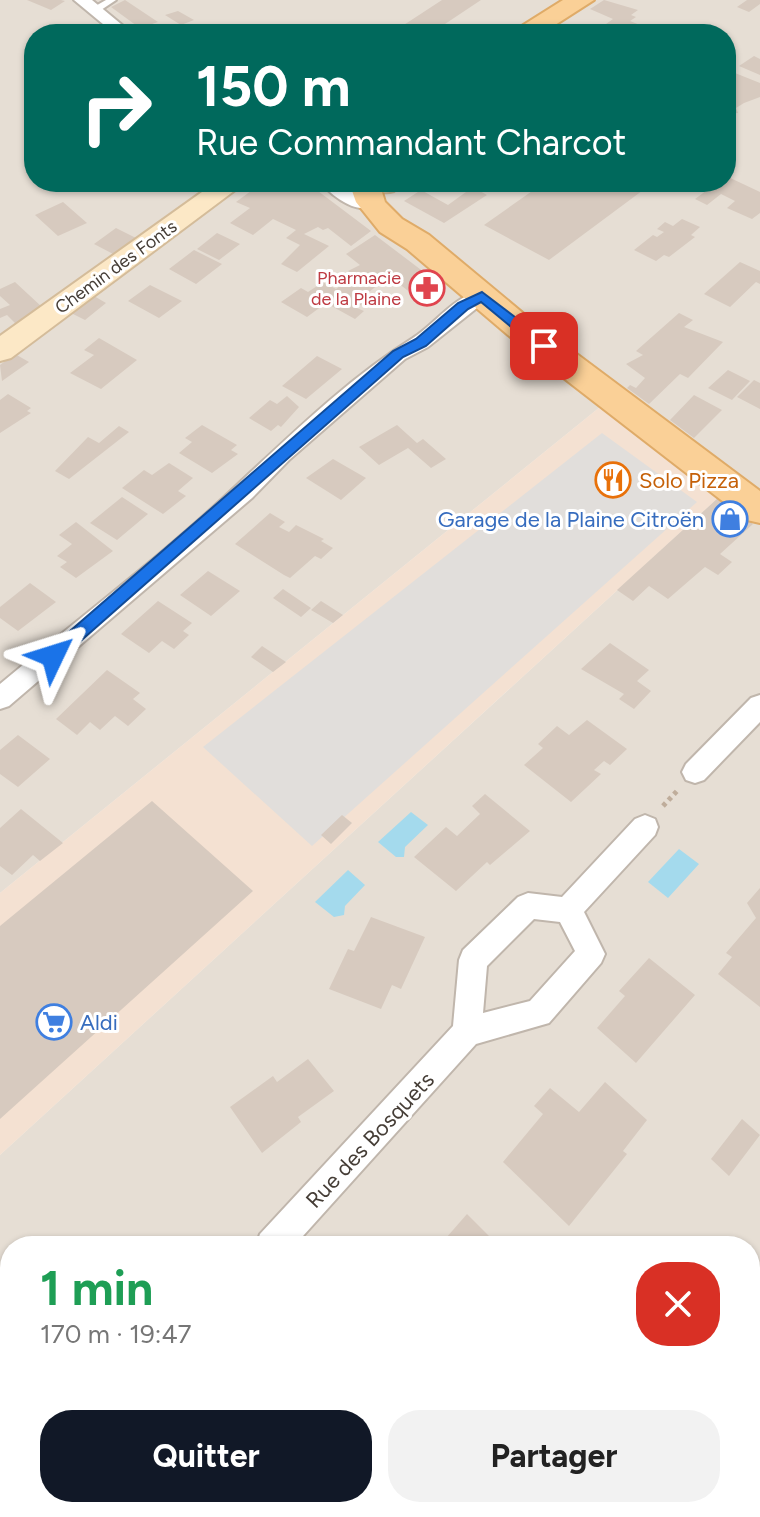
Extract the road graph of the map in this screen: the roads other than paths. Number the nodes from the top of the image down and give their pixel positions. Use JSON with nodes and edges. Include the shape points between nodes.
{"nodes":[{"id":1,"x":112,"y":0,"type":"edge"},
{"id":2,"x":581,"y":0,"type":"edge"},
{"id":3,"x":88,"y":5,"type":"edge"},
{"id":4,"x":112,"y":24,"type":"edge"},
{"id":5,"x":539,"y":24,"type":"edge"},
{"id":6,"x":219,"y":192,"type":"edge"},
{"id":7,"x":342,"y":192,"type":"edge"},
{"id":8,"x":370,"y":192,"type":"edge"},
{"id":9,"x":379,"y":192,"type":"edge"},
{"id":10,"x":482,"y":296,"type":"junction"},
{"id":11,"x":0,"y":351,"type":"edge"},
{"id":12,"x":756,"y":502,"type":"edge"},
{"id":13,"x":0,"y":699,"type":"edge"},
{"id":14,"x":760,"y":705,"type":"edge"},
{"id":15,"x":695,"y":772,"type":"road end"},
{"id":16,"x":645,"y":827,"type":"road end"},
{"id":17,"x":568,"y":910,"type":"junction"},
{"id":18,"x":467,"y":1032,"type":"junction"},
{"id":19,"x":281,"y":1236,"type":"edge"}],
"edges":[{"from":1,"to":3,"type":"lane"},
{"from":2,"to":5,"type":"main road"},
{"from":3,"to":4,"type":"street"},
{"from":6,"to":11,"type":"street","name":"Chemin des Fonts"},
{"from":7,"to":8,"type":"street","via":[[356,202]]},
{"from":9,"to":10,"type":"main road","via":[[400,234],[418,242]]},
{"from":10,"to":12,"type":"main road"},
{"from":10,"to":13,"type":"street","via":[[398,354]]},
{"from":14,"to":15,"type":"street"},
{"from":16,"to":17,"type":"street"},
{"from":17,"to":18,"type":"street","via":[[528,906],[473,960]]},
{"from":17,"to":18,"type":"street","via":[[591,954],[539,1013]]},
{"from":18,"to":19,"type":"street","name":"Rue des Bosquets"}]}
